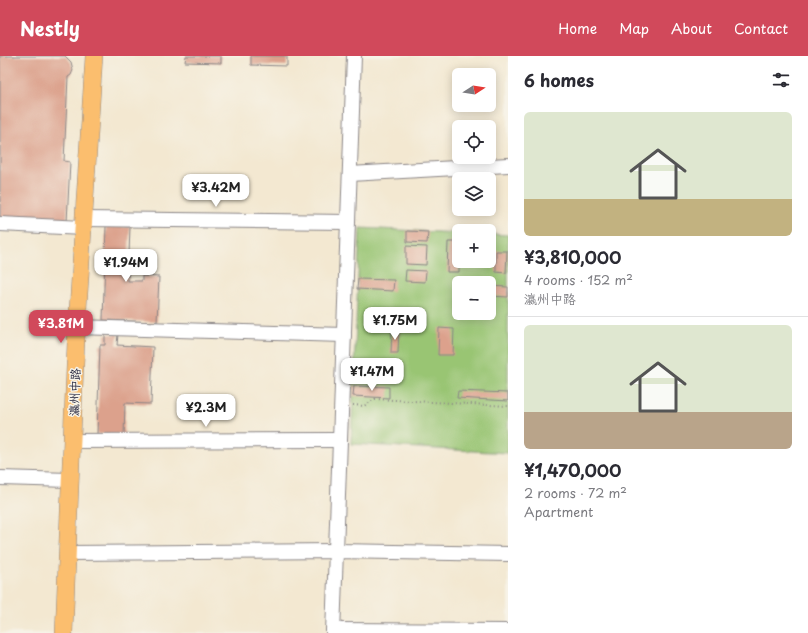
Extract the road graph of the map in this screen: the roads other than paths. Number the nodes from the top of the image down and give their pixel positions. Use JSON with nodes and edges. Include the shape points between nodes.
{"nodes":[{"id":1,"x":94,"y":56,"type":"edge"},
{"id":2,"x":354,"y":56,"type":"edge"},
{"id":3,"x":508,"y":165,"type":"edge"},
{"id":4,"x":350,"y":174,"type":"junction"},
{"id":5,"x":348,"y":222,"type":"junction"},
{"id":6,"x":0,"y":224,"type":"edge"},
{"id":7,"x":83,"y":224,"type":"junction"},
{"id":8,"x":77,"y":327,"type":"junction"},
{"id":9,"x":344,"y":335,"type":"junction"},
{"id":10,"x":340,"y":440,"type":"junction"},
{"id":11,"x":72,"y":441,"type":"junction"},
{"id":12,"x":0,"y":478,"type":"edge"},
{"id":13,"x":70,"y":480,"type":"junction"},
{"id":14,"x":336,"y":551,"type":"junction"},
{"id":15,"x":67,"y":553,"type":"junction"},
{"id":16,"x":508,"y":554,"type":"edge"},
{"id":17,"x":333,"y":631,"type":"edge"},
{"id":18,"x":508,"y":631,"type":"edge"},
{"id":19,"x":64,"y":633,"type":"edge"}],
"edges":[{"from":1,"to":7,"type":"main road","name":"瀛州中路"},
{"from":2,"to":4,"type":"street"},
{"from":3,"to":4,"type":"street"},
{"from":4,"to":5,"type":"street"},
{"from":5,"to":7,"type":"street"},
{"from":5,"to":9,"type":"street"},
{"from":6,"to":7,"type":"street"},
{"from":7,"to":8,"type":"main road","name":"瀛州中路"},
{"from":8,"to":9,"type":"street"},
{"from":8,"to":11,"type":"main road","name":"瀛州中路"},
{"from":9,"to":10,"type":"street"},
{"from":10,"to":11,"type":"street"},
{"from":10,"to":14,"type":"street"},
{"from":11,"to":13,"type":"main road","name":"瀛州中路"},
{"from":12,"to":13,"type":"street"},
{"from":13,"to":15,"type":"main road","name":"瀛州中路"},
{"from":14,"to":15,"type":"street"},
{"from":14,"to":16,"type":"street"},
{"from":14,"to":17,"type":"street"},
{"from":15,"to":19,"type":"main road","name":"瀛州中路"},
{"from":17,"to":18,"type":"street"}]}
